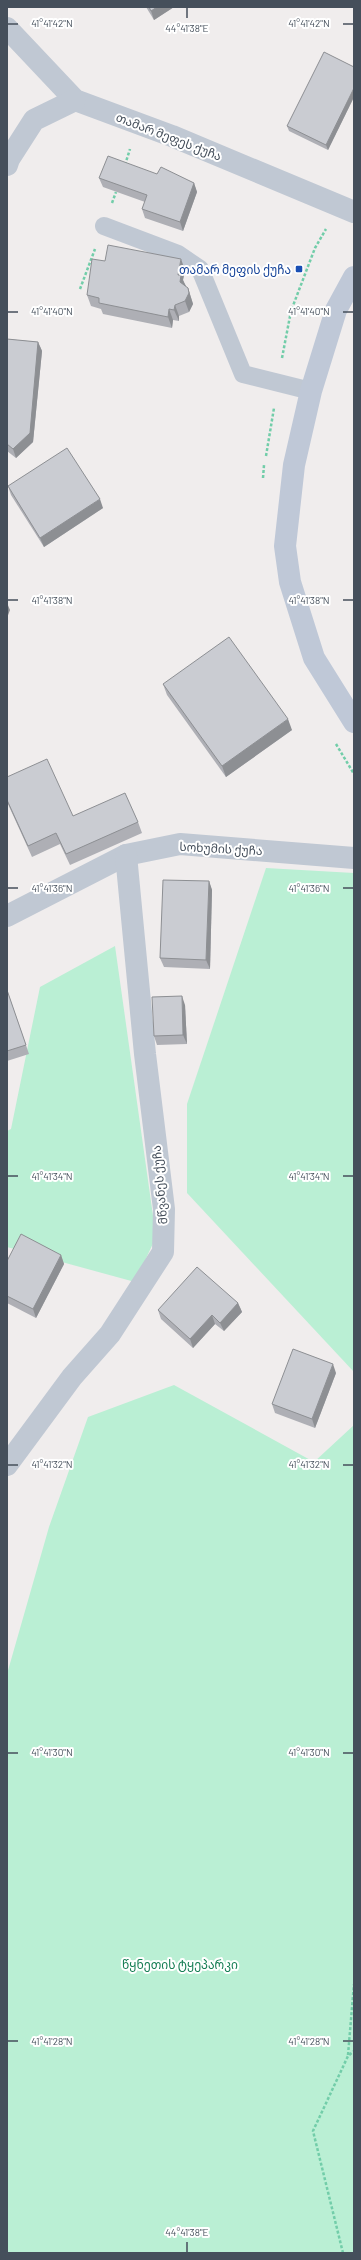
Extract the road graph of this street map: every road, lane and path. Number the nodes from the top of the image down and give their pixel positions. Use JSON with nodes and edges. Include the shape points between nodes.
{"nodes":[{"id":1,"x":7,"y":28,"type":"edge"},
{"id":2,"x":75,"y":100,"type":"junction"},
{"id":3,"x":7,"y":165,"type":"edge"},
{"id":4,"x":116,"y":192,"type":"edge"},
{"id":5,"x":112,"y":204,"type":"dead end"},
{"id":6,"x":354,"y":212,"type":"edge"},
{"id":7,"x":104,"y":226,"type":"dead end"},
{"id":8,"x":94,"y":252,"type":"dead end"},
{"id":9,"x":354,"y":277,"type":"edge"},
{"id":10,"x":80,"y":289,"type":"dead end"},
{"id":11,"x":311,"y":391,"type":"junction"},
{"id":12,"x":354,"y":722,"type":"edge"},
{"id":13,"x":126,"y":855,"type":"junction"},
{"id":14,"x":354,"y":858,"type":"edge"},
{"id":15,"x":7,"y":916,"type":"edge"},
{"id":16,"x":7,"y":1465,"type":"edge"},
{"id":17,"x":354,"y":1984,"type":"edge"},
{"id":18,"x":354,"y":2051,"type":"edge"},
{"id":19,"x":348,"y":2056,"type":"junction"},
{"id":20,"x":343,"y":2253,"type":"edge"}],
"edges":[{"from":1,"to":2,"type":"street","name":"თამარ მეფეს ქუჩა"},
{"from":2,"to":3,"type":"street","via":[[34,120]]},
{"from":2,"to":6,"type":"street","name":"თამარ მეფეს ქუჩა","via":[[172,136]]},
{"from":4,"to":5,"type":"path"},
{"from":7,"to":11,"type":"lane","via":[[178,254],[200,269],[243,374]]},
{"from":8,"to":10,"type":"path"},
{"from":9,"to":11,"type":"main road","via":[[336,310]]},
{"from":11,"to":12,"type":"main road","via":[[294,465],[285,546],[290,582],[314,658]]},
{"from":13,"to":14,"type":"street","name":"სოხუმის ქუჩა","via":[[180,844]]},
{"from":13,"to":15,"type":"street","name":"სოხუმის ქუჩა"},
{"from":13,"to":16,"type":"street","name":"მწვანეს ქუჩა","via":[[145,1054],[164,1208],[163,1252],[110,1334],[72,1377]]},
{"from":17,"to":19,"type":"path"},
{"from":18,"to":19,"type":"path"},
{"from":19,"to":20,"type":"path","via":[[313,2131]]}]}
